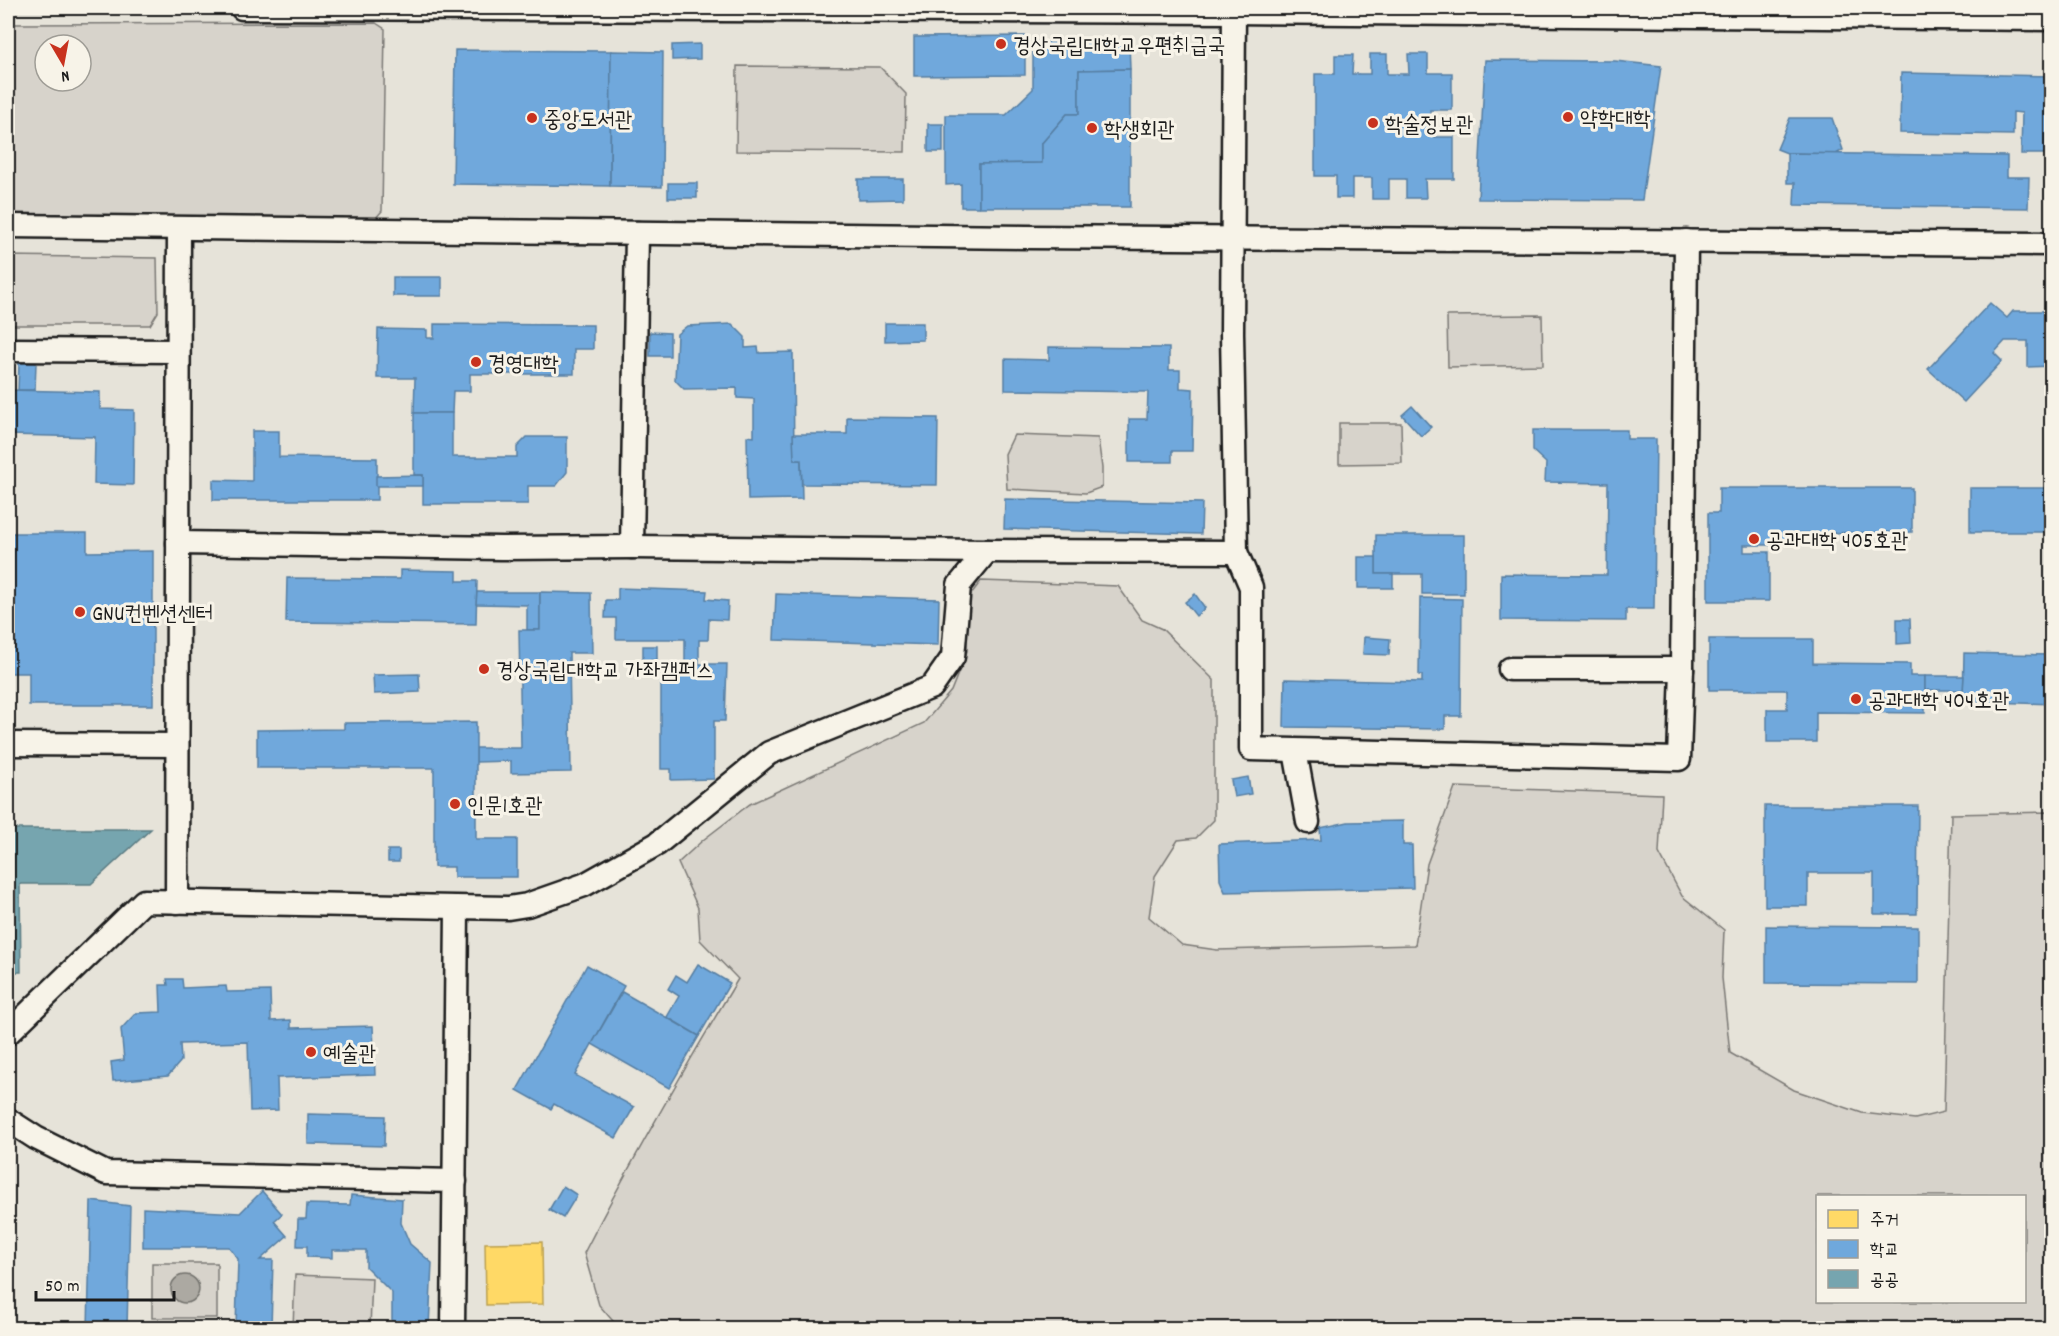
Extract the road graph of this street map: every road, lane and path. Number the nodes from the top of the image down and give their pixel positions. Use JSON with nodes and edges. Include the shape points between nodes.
{"nodes":[{"id":1,"x":242,"y":8,"type":"edge"},
{"id":2,"x":1234,"y":10,"type":"edge"},
{"id":3,"x":2052,"y":20,"type":"edge"},
{"id":4,"x":8,"y":226,"type":"edge"},
{"id":5,"x":179,"y":229,"type":"junction"},
{"id":6,"x":636,"y":233,"type":"junction"},
{"id":7,"x":1233,"y":238,"type":"junction"},
{"id":8,"x":1686,"y":241,"type":"junction"},
{"id":9,"x":2052,"y":244,"type":"edge"},
{"id":10,"x":8,"y":350,"type":"edge"},
{"id":11,"x":177,"y":351,"type":"junction"},
{"id":12,"x":178,"y":543,"type":"junction"},
{"id":13,"x":632,"y":547,"type":"junction"},
{"id":14,"x":987,"y":551,"type":"junction"},
{"id":15,"x":1236,"y":552,"type":"junction"},
{"id":16,"x":1510,"y":669,"type":"dead end"},
{"id":17,"x":1682,"y":669,"type":"junction"},
{"id":18,"x":8,"y":744,"type":"edge"},
{"id":19,"x":177,"y":744,"type":"junction"},
{"id":20,"x":1295,"y":751,"type":"junction"},
{"id":21,"x":1308,"y":822,"type":"dead end"},
{"id":22,"x":177,"y":902,"type":"junction"},
{"id":23,"x":457,"y":908,"type":"junction"},
{"id":24,"x":8,"y":1033,"type":"edge"},
{"id":25,"x":8,"y":1120,"type":"edge"},
{"id":26,"x":455,"y":1181,"type":"junction"},
{"id":27,"x":453,"y":1329,"type":"edge"}],
"edges":[{"from":1,"to":2,"type":"street"},
{"from":2,"to":3,"type":"street"},
{"from":2,"to":7,"type":"street"},
{"from":4,"to":5,"type":"street"},
{"from":5,"to":6,"type":"street"},
{"from":5,"to":11,"type":"street"},
{"from":6,"to":7,"type":"street"},
{"from":6,"to":13,"type":"street"},
{"from":7,"to":8,"type":"street"},
{"from":7,"to":15,"type":"street"},
{"from":8,"to":9,"type":"street"},
{"from":8,"to":17,"type":"street"},
{"from":10,"to":11,"type":"street"},
{"from":11,"to":12,"type":"street"},
{"from":12,"to":13,"type":"street"},
{"from":12,"to":19,"type":"street"},
{"from":13,"to":14,"type":"street"},
{"from":14,"to":15,"type":"street"},
{"from":14,"to":23,"type":"street","via":[[959,585],[953,657],[932,687],[769,753],[657,844],[584,885],[527,905]]},
{"from":15,"to":20,"type":"street","via":[[1251,587],[1251,749]]},
{"from":16,"to":17,"type":"street"},
{"from":17,"to":20,"type":"street","via":[[1679,759]]},
{"from":18,"to":19,"type":"street"},
{"from":19,"to":22,"type":"street"},
{"from":20,"to":21,"type":"street"},
{"from":22,"to":23,"type":"street"},
{"from":22,"to":24,"type":"street","via":[[144,902]]},
{"from":23,"to":26,"type":"street"},
{"from":25,"to":26,"type":"street","via":[[106,1173]]},
{"from":26,"to":27,"type":"street"}]}
